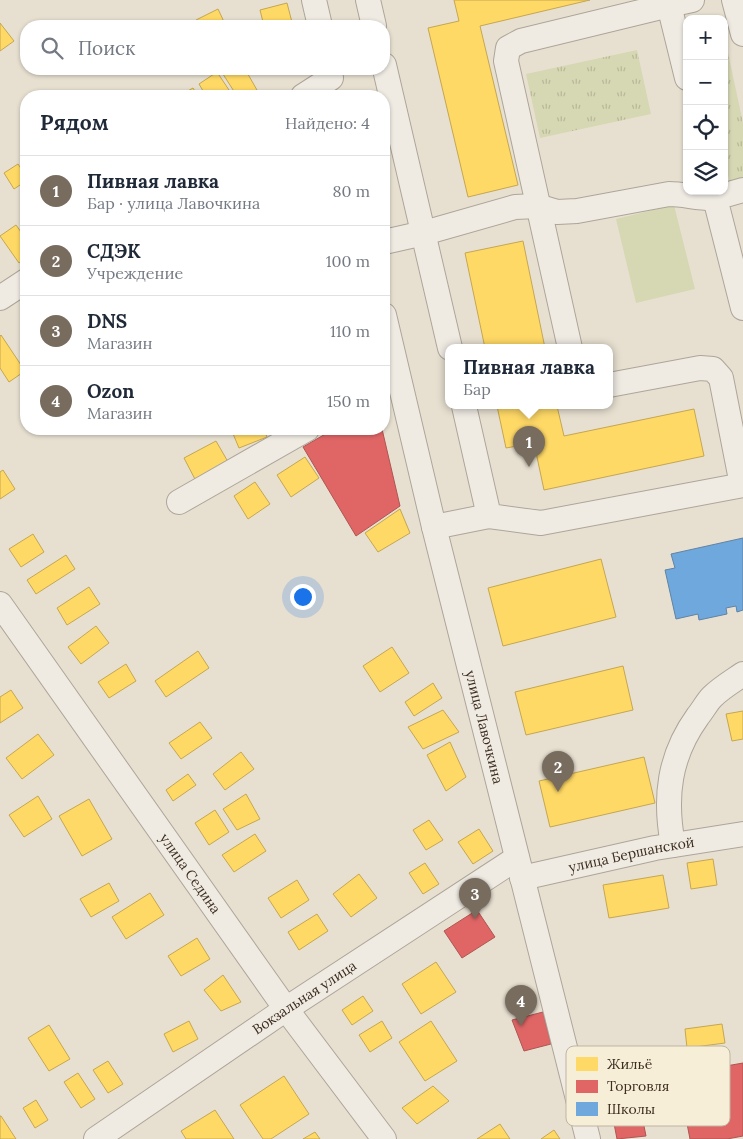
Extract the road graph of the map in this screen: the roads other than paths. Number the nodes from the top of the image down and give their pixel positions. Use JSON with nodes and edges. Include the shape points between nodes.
{"nodes":[{"id":1,"x":314,"y":0,"type":"edge"},
{"id":2,"x":368,"y":0,"type":"edge"},
{"id":3,"x":734,"y":0,"type":"edge"},
{"id":4,"x":677,"y":2,"type":"edge"},
{"id":5,"x":319,"y":20,"type":"edge"},
{"id":6,"x":373,"y":20,"type":"edge"},
{"id":7,"x":743,"y":34,"type":"edge"},
{"id":8,"x":685,"y":60,"type":"edge"},
{"id":9,"x":386,"y":75,"type":"edge"},
{"id":10,"x":331,"y":81,"type":"edge"},
{"id":11,"x":314,"y":90,"type":"edge"},
{"id":12,"x":390,"y":90,"type":"edge"},
{"id":13,"x":390,"y":91,"type":"edge"},
{"id":14,"x":743,"y":190,"type":"edge"},
{"id":15,"x":728,"y":193,"type":"edge"},
{"id":16,"x":683,"y":195,"type":"edge"},
{"id":17,"x":684,"y":195,"type":"edge"},
{"id":18,"x":714,"y":195,"type":"edge"},
{"id":19,"x":537,"y":206,"type":"junction"},
{"id":20,"x":424,"y":233,"type":"junction"},
{"id":21,"x":390,"y":241,"type":"edge"},
{"id":22,"x":20,"y":285,"type":"edge"},
{"id":23,"x":0,"y":298,"type":"edge"},
{"id":24,"x":743,"y":308,"type":"edge"},
{"id":25,"x":449,"y":344,"type":"edge"},
{"id":26,"x":569,"y":344,"type":"edge"},
{"id":27,"x":391,"y":381,"type":"edge"},
{"id":28,"x":613,"y":384,"type":"edge"},
{"id":29,"x":465,"y":409,"type":"edge"},
{"id":30,"x":296,"y":435,"type":"edge"},
{"id":31,"x":743,"y":485,"type":"edge"},
{"id":32,"x":179,"y":502,"type":"dead end"},
{"id":33,"x":489,"y":516,"type":"junction"},
{"id":34,"x":434,"y":527,"type":"junction"},
{"id":35,"x":0,"y":604,"type":"edge"},
{"id":36,"x":743,"y":674,"type":"edge"},
{"id":37,"x":743,"y":834,"type":"edge"},
{"id":38,"x":673,"y":845,"type":"junction"},
{"id":39,"x":520,"y":868,"type":"junction"},
{"id":40,"x":286,"y":1009,"type":"junction"},
{"id":41,"x":566,"y":1051,"type":"edge"},
{"id":42,"x":585,"y":1126,"type":"edge"},
{"id":43,"x":96,"y":1139,"type":"edge"},
{"id":44,"x":384,"y":1139,"type":"edge"},
{"id":45,"x":588,"y":1139,"type":"edge"}],
"edges":[{"from":1,"to":5,"type":"street"},
{"from":2,"to":6,"type":"street"},
{"from":3,"to":7,"type":"street"},
{"from":4,"to":8,"type":"street"},
{"from":4,"to":19,"type":"street","via":[[521,41],[508,48],[506,61]]},
{"from":9,"to":12,"type":"street"},
{"from":10,"to":11,"type":"street"},
{"from":13,"to":20,"type":"street"},
{"from":14,"to":15,"type":"street"},
{"from":16,"to":19,"type":"street","via":[[669,194],[577,211],[557,212]]},
{"from":17,"to":18,"type":"street","via":[[701,199]]},
{"from":18,"to":24,"type":"street"},
{"from":19,"to":20,"type":"street","via":[[515,207]]},
{"from":19,"to":26,"type":"street"},
{"from":20,"to":21,"type":"street"},
{"from":20,"to":25,"type":"street"},
{"from":22,"to":23,"type":"street"},
{"from":27,"to":34,"type":"street","name":"улица Лавочкина"},
{"from":28,"to":31,"type":"street","via":[[700,368],[713,369],[721,378]]},
{"from":29,"to":33,"type":"street"},
{"from":30,"to":32,"type":"street"},
{"from":31,"to":33,"type":"street","via":[[540,523]]},
{"from":33,"to":34,"type":"street"},
{"from":34,"to":39,"type":"street","name":"улица Лавочкина"},
{"from":35,"to":40,"type":"street","name":"улица Седина"},
{"from":36,"to":38,"type":"street","via":[[712,697],[688,730],[671,772],[668,796]]},
{"from":37,"to":38,"type":"street","name":"улица Бершанской"},
{"from":38,"to":39,"type":"street","name":"улица Бершанской"},
{"from":39,"to":40,"type":"street","name":"Вокзальная улица"},
{"from":39,"to":41,"type":"street","name":"улица Лавочкина"},
{"from":40,"to":43,"type":"street","name":"Вокзальная улица"},
{"from":40,"to":44,"type":"street","name":"улица Седина"},
{"from":42,"to":45,"type":"street","name":"улица Лавочкина"}]}
